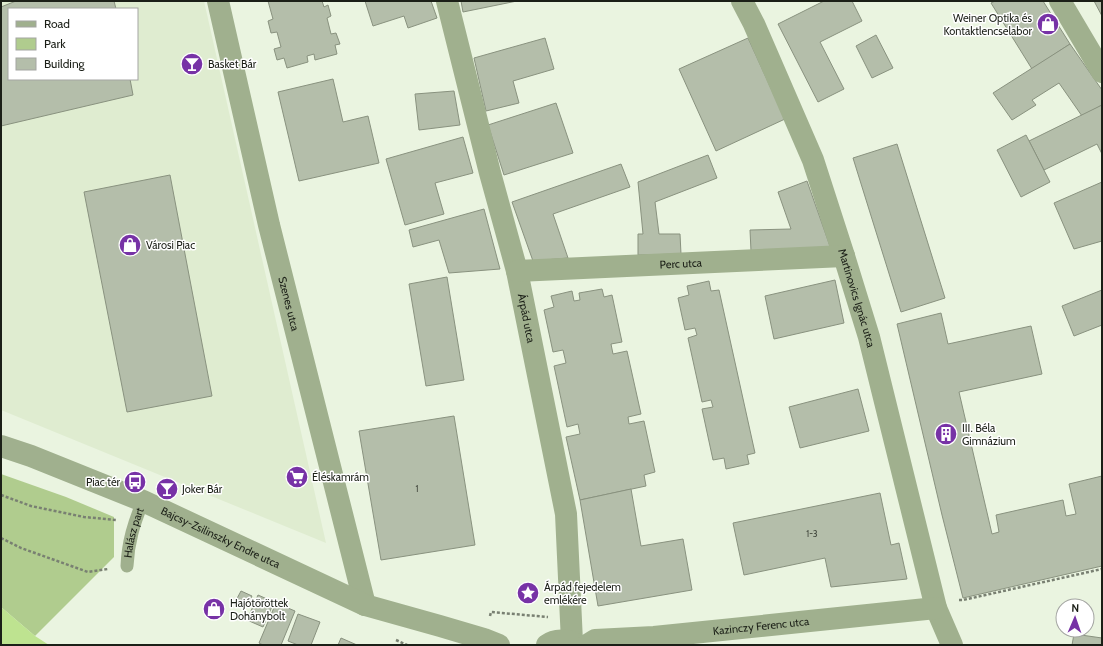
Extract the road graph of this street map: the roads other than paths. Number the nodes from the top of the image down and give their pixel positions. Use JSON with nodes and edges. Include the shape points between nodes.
{"nodes":[{"id":1,"x":218,"y":1,"type":"edge"},
{"id":2,"x":447,"y":1,"type":"edge"},
{"id":3,"x":742,"y":1,"type":"edge"},
{"id":4,"x":1060,"y":1,"type":"edge"},
{"id":5,"x":1102,"y":72,"type":"edge"},
{"id":6,"x":844,"y":256,"type":"junction"},
{"id":7,"x":517,"y":271,"type":"junction"},
{"id":8,"x":1,"y":446,"type":"edge"},
{"id":9,"x":143,"y":500,"type":"junction"},
{"id":10,"x":128,"y":566,"type":"road end"},
{"id":11,"x":935,"y":602,"type":"junction"},
{"id":12,"x":365,"y":606,"type":"junction"},
{"id":13,"x":440,"y":626,"type":"junction"},
{"id":14,"x":579,"y":644,"type":"edge"},
{"id":15,"x":469,"y":645,"type":"edge"},
{"id":16,"x":499,"y":645,"type":"edge"},
{"id":17,"x":547,"y":645,"type":"edge"},
{"id":18,"x":952,"y":645,"type":"edge"}],
"edges":[{"from":1,"to":12,"type":"street","name":"Szenes utca","via":[[269,225]]},
{"from":2,"to":7,"type":"street","name":"Árpád utca"},
{"from":3,"to":6,"type":"street","name":"Martinovics Ignác utca","via":[[813,160]]},
{"from":4,"to":5,"type":"street"},
{"from":6,"to":7,"type":"street","name":"Perc utca"},
{"from":6,"to":11,"type":"street","name":"Martinovics Ignác utca","via":[[869,337]]},
{"from":7,"to":14,"type":"street","name":"Árpád utca","via":[[566,514]]},
{"from":8,"to":9,"type":"street","name":"Bajcsy-Zsilinszky Endre utca"},
{"from":9,"to":10,"type":"lane","name":"Halász part","via":[[134,522],[128,548]]},
{"from":9,"to":12,"type":"street","name":"Bajcsy-Zsilinszky Endre utca"},
{"from":11,"to":14,"type":"street","name":"Kazinczy Ferenc utca","via":[[654,637],[595,640]]},
{"from":11,"to":18,"type":"street","name":"Martinovics Ignác utca"},
{"from":12,"to":13,"type":"street","name":"Bajcsy-Zsilinszky Endre utca"},
{"from":13,"to":15,"type":"street","name":"Bajcsy-Zsilinszky Endre utca"},
{"from":13,"to":16,"type":"street","name":"Bajcsy-Zsilinszky Endre utca"},
{"from":14,"to":17,"type":"street","name":"Kazinczy Ferenc utca","via":[[561,640]]}]}
